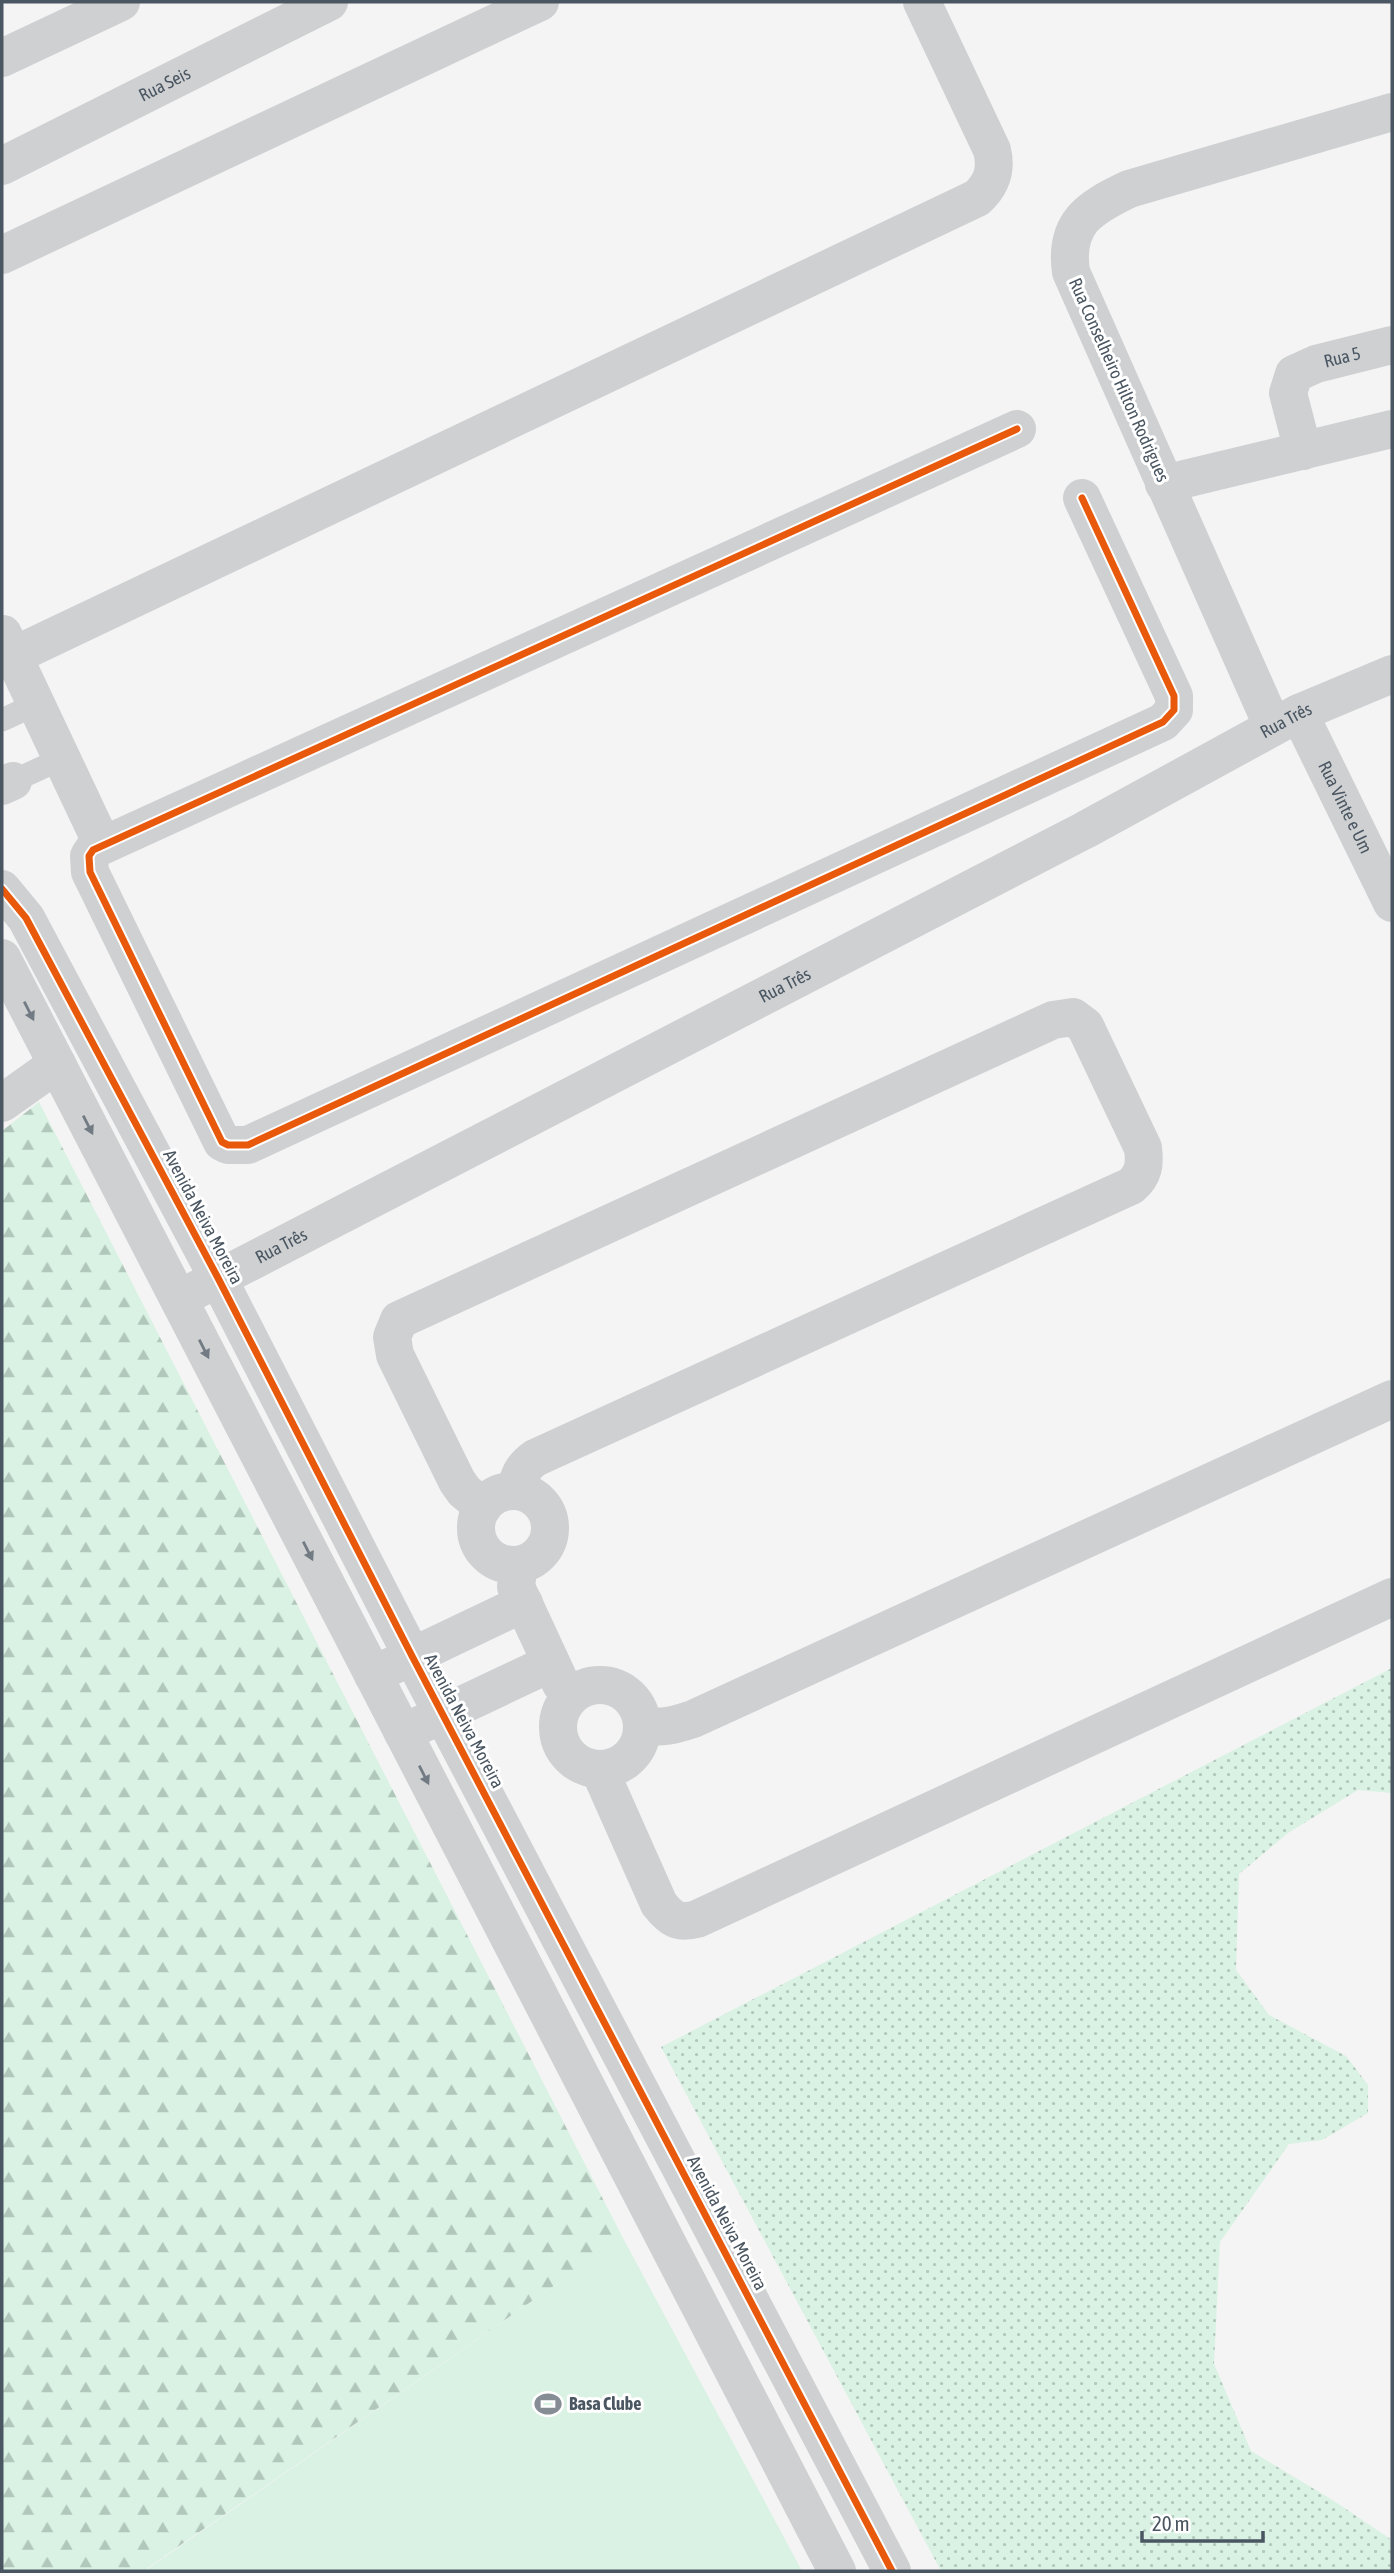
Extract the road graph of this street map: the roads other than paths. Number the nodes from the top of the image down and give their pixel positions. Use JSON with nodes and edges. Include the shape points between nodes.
{"nodes":[{"id":1,"x":121,"y":2,"type":"edge"},
{"id":2,"x":329,"y":2,"type":"edge"},
{"id":3,"x":540,"y":2,"type":"edge"},
{"id":4,"x":922,"y":2,"type":"edge"},
{"id":5,"x":2,"y":58,"type":"edge"},
{"id":6,"x":1392,"y":112,"type":"edge"},
{"id":7,"x":2,"y":166,"type":"edge"},
{"id":8,"x":2,"y":255,"type":"edge"},
{"id":9,"x":1392,"y":345,"type":"edge"},
{"id":10,"x":1017,"y":429,"type":"dead end"},
{"id":11,"x":1392,"y":429,"type":"edge"},
{"id":12,"x":1303,"y":451,"type":"junction"},
{"id":13,"x":1164,"y":484,"type":"junction"},
{"id":14,"x":1083,"y":498,"type":"dead end"},
{"id":15,"x":8,"y":644,"type":"edge"},
{"id":16,"x":1392,"y":674,"type":"edge"},
{"id":17,"x":36,"y":704,"type":"junction"},
{"id":18,"x":2,"y":720,"type":"edge"},
{"id":19,"x":1286,"y":720,"type":"junction"},
{"id":20,"x":61,"y":758,"type":"junction"},
{"id":21,"x":7,"y":783,"type":"edge"},
{"id":22,"x":102,"y":844,"type":"junction"},
{"id":23,"x":2,"y":889,"type":"edge"},
{"id":24,"x":1392,"y":903,"type":"edge"},
{"id":25,"x":2,"y":958,"type":"edge"},
{"id":26,"x":57,"y":1064,"type":"junction"},
{"id":27,"x":2,"y":1103,"type":"edge"},
{"id":28,"x":218,"y":1278,"type":"junction"},
{"id":29,"x":178,"y":1299,"type":"junction"},
{"id":30,"x":1392,"y":1399,"type":"edge"},
{"id":31,"x":499,"y":1499,"type":"junction"},
{"id":32,"x":517,"y":1564,"type":"junction"},
{"id":33,"x":1392,"y":1597,"type":"edge"},
{"id":34,"x":524,"y":1603,"type":"junction"},
{"id":35,"x":412,"y":1656,"type":"junction"},
{"id":36,"x":551,"y":1663,"type":"junction"},
{"id":37,"x":373,"y":1675,"type":"junction"},
{"id":38,"x":568,"y":1699,"type":"junction"},
{"id":39,"x":443,"y":1714,"type":"junction"},
{"id":40,"x":642,"y":1724,"type":"junction"},
{"id":41,"x":403,"y":1733,"type":"junction"},
{"id":42,"x":599,"y":1769,"type":"junction"},
{"id":43,"x":833,"y":2570,"type":"edge"},
{"id":44,"x":892,"y":2571,"type":"edge"}],
"edges":[{"from":1,"to":5,"type":"street"},
{"from":2,"to":7,"type":"street","name":"Rua Seis"},
{"from":3,"to":8,"type":"street"},
{"from":4,"to":15,"type":"street","via":[[992,150],[993,176],[977,198]]},
{"from":6,"to":13,"type":"street","name":"Rua Conselheiro Hilton Rodrigues","via":[[1129,189],[1097,204],[1082,218],[1068,252],[1071,272]]},
{"from":9,"to":12,"type":"street","name":"Rua 5","via":[[1294,374],[1288,393]]},
{"from":10,"to":22,"type":"street"},
{"from":11,"to":12,"type":"street"},
{"from":12,"to":13,"type":"street"},
{"from":13,"to":19,"type":"street","name":"Rua Conselheiro Hilton Rodrigues"},
{"from":14,"to":22,"type":"street","via":[[1174,696],[1174,710],[1168,719],[248,1145],[222,1142],[206,1112],[90,872],[89,856]]},
{"from":15,"to":17,"type":"street"},
{"from":16,"to":19,"type":"street","name":"Rua Três"},
{"from":17,"to":18,"type":"lane"},
{"from":17,"to":20,"type":"street"},
{"from":19,"to":24,"type":"street","name":"Rua Vinte e Um"},
{"from":19,"to":28,"type":"street","name":"Rua Três","via":[[1085,830]]},
{"from":20,"to":21,"type":"lane"},
{"from":20,"to":22,"type":"street"},
{"from":23,"to":28,"type":"street","name":"Avenida Neiva Moreira","via":[[26,918]]},
{"from":25,"to":26,"type":"street","one_way":true},
{"from":26,"to":27,"type":"street"},
{"from":26,"to":29,"type":"street","one_way":true},
{"from":28,"to":29,"type":"street","name":"Rua Três"},
{"from":28,"to":35,"type":"street","name":"Avenida Neiva Moreira"},
{"from":29,"to":37,"type":"street","one_way":true},
{"from":30,"to":40,"type":"street","via":[[693,1719],[673,1726]]},
{"from":31,"to":31,"type":"street","via":[[535,1458],[1131,1186],[1142,1175],[1143,1148],[1085,1026],[1073,1017],[1053,1020],[399,1320],[392,1337],[395,1354],[457,1481],[464,1491]]},
{"from":31,"to":32,"type":"street","via":[[478,1518],[478,1541],[494,1560]]},
{"from":31,"to":32,"type":"street","via":[[527,1494],[545,1509],[550,1532],[547,1544],[529,1561]]},
{"from":32,"to":34,"type":"street","via":[[516,1587]]},
{"from":33,"to":42,"type":"street","via":[[684,1922],[668,1916],[659,1904]]},
{"from":34,"to":35,"type":"street"},
{"from":34,"to":36,"type":"street"},
{"from":35,"to":37,"type":"street"},
{"from":35,"to":39,"type":"street","name":"Avenida Neiva Moreira"},
{"from":36,"to":38,"type":"street"},
{"from":36,"to":39,"type":"street"},
{"from":37,"to":41,"type":"street"},
{"from":38,"to":40,"type":"street","via":[[580,1690],[607,1685],[632,1699]]},
{"from":38,"to":42,"type":"street","via":[[561,1710],[559,1737],[574,1760]]},
{"from":39,"to":41,"type":"street"},
{"from":39,"to":44,"type":"street","name":"Avenida Neiva Moreira"},
{"from":40,"to":42,"type":"street","via":[[635,1751],[613,1767]]},
{"from":41,"to":43,"type":"street","one_way":true}]}
